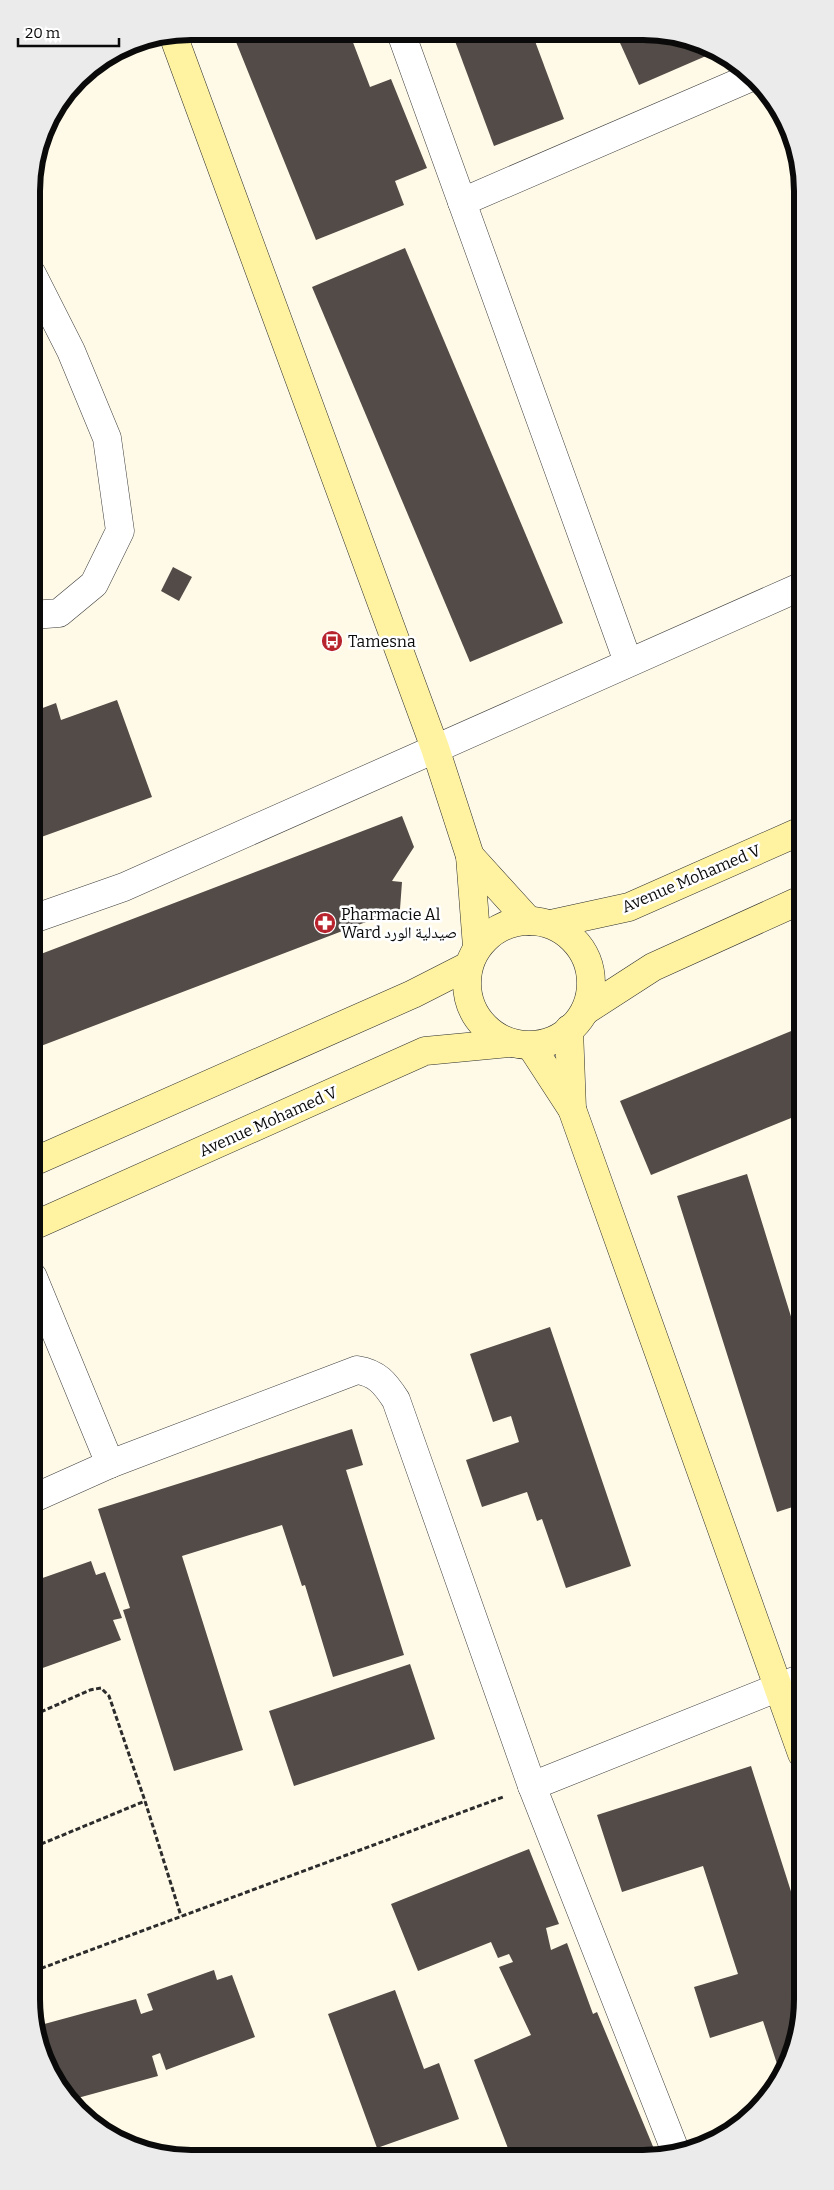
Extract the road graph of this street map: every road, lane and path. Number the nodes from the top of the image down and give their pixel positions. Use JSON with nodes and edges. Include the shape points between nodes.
{"nodes":[{"id":1,"x":404,"y":40,"type":"edge"},
{"id":2,"x":174,"y":41,"type":"edge"},
{"id":3,"x":745,"y":80,"type":"edge"},
{"id":4,"x":462,"y":202,"type":"junction"},
{"id":5,"x":40,"y":290,"type":"edge"},
{"id":6,"x":794,"y":590,"type":"edge"},
{"id":7,"x":40,"y":614,"type":"edge"},
{"id":8,"x":628,"y":662,"type":"junction"},
{"id":9,"x":435,"y":748,"type":"junction"},
{"id":10,"x":794,"y":834,"type":"edge"},
{"id":11,"x":470,"y":856,"type":"junction"},
{"id":12,"x":794,"y":903,"type":"edge"},
{"id":13,"x":40,"y":917,"type":"edge"},
{"id":14,"x":540,"y":923,"type":"junction"},
{"id":15,"x":472,"y":956,"type":"junction"},
{"id":16,"x":577,"y":1020,"type":"junction"},
{"id":17,"x":520,"y":1045,"type":"junction"},
{"id":18,"x":572,"y":1109,"type":"junction"},
{"id":19,"x":40,"y":1159,"type":"edge"},
{"id":20,"x":40,"y":1223,"type":"edge"},
{"id":21,"x":40,"y":1294,"type":"edge"},
{"id":22,"x":110,"y":1464,"type":"junction"},
{"id":23,"x":40,"y":1495,"type":"edge"},
{"id":24,"x":790,"y":1683,"type":"edge"},
{"id":25,"x":794,"y":1707,"type":"edge"},
{"id":26,"x":40,"y":1712,"type":"edge"},
{"id":27,"x":532,"y":1786,"type":"junction"},
{"id":28,"x":145,"y":1801,"type":"junction"},
{"id":29,"x":40,"y":1845,"type":"edge"},
{"id":30,"x":181,"y":1916,"type":"junction"},
{"id":31,"x":40,"y":1969,"type":"edge"},
{"id":32,"x":674,"y":2147,"type":"edge"}],
"edges":[{"from":1,"to":4,"type":"street"},
{"from":2,"to":9,"type":"street"},
{"from":3,"to":4,"type":"street"},
{"from":4,"to":8,"type":"street"},
{"from":5,"to":7,"type":"street","via":[[71,352],[107,438],[120,530],[94,584],[59,613]]},
{"from":6,"to":8,"type":"street"},
{"from":8,"to":9,"type":"street"},
{"from":9,"to":11,"type":"street"},
{"from":9,"to":13,"type":"street","via":[[124,887]]},
{"from":10,"to":14,"type":"street","name":"Avenue Mohamed V","via":[[630,907]]},
{"from":11,"to":14,"type":"street"},
{"from":11,"to":15,"type":"street"},
{"from":12,"to":16,"type":"street","via":[[653,967]]},
{"from":14,"to":15,"type":"street","via":[[502,926]]},
{"from":14,"to":16,"type":"street","via":[[566,932],[581,948],[590,969],[591,991]]},
{"from":15,"to":17,"type":"street","via":[[466,988],[471,1009],[480,1023],[497,1037]]},
{"from":15,"to":19,"type":"street","via":[[413,994]]},
{"from":16,"to":17,"type":"street","via":[[564,1035],[544,1044]]},
{"from":16,"to":18,"type":"street"},
{"from":17,"to":18,"type":"street"},
{"from":17,"to":20,"type":"street","name":"Avenue Mohamed V","via":[[426,1052]]},
{"from":18,"to":24,"type":"street"},
{"from":21,"to":22,"type":"street"},
{"from":22,"to":23,"type":"street"},
{"from":22,"to":27,"type":"street","via":[[357,1370],[372,1373],[386,1384],[396,1400]]},
{"from":24,"to":25,"type":"street"},
{"from":24,"to":27,"type":"street"},
{"from":26,"to":28,"type":"path","via":[[100,1688],[108,1696]]},
{"from":27,"to":30,"type":"path"},
{"from":27,"to":32,"type":"street"},
{"from":28,"to":29,"type":"path"},
{"from":28,"to":30,"type":"path"},
{"from":30,"to":31,"type":"path"}]}
